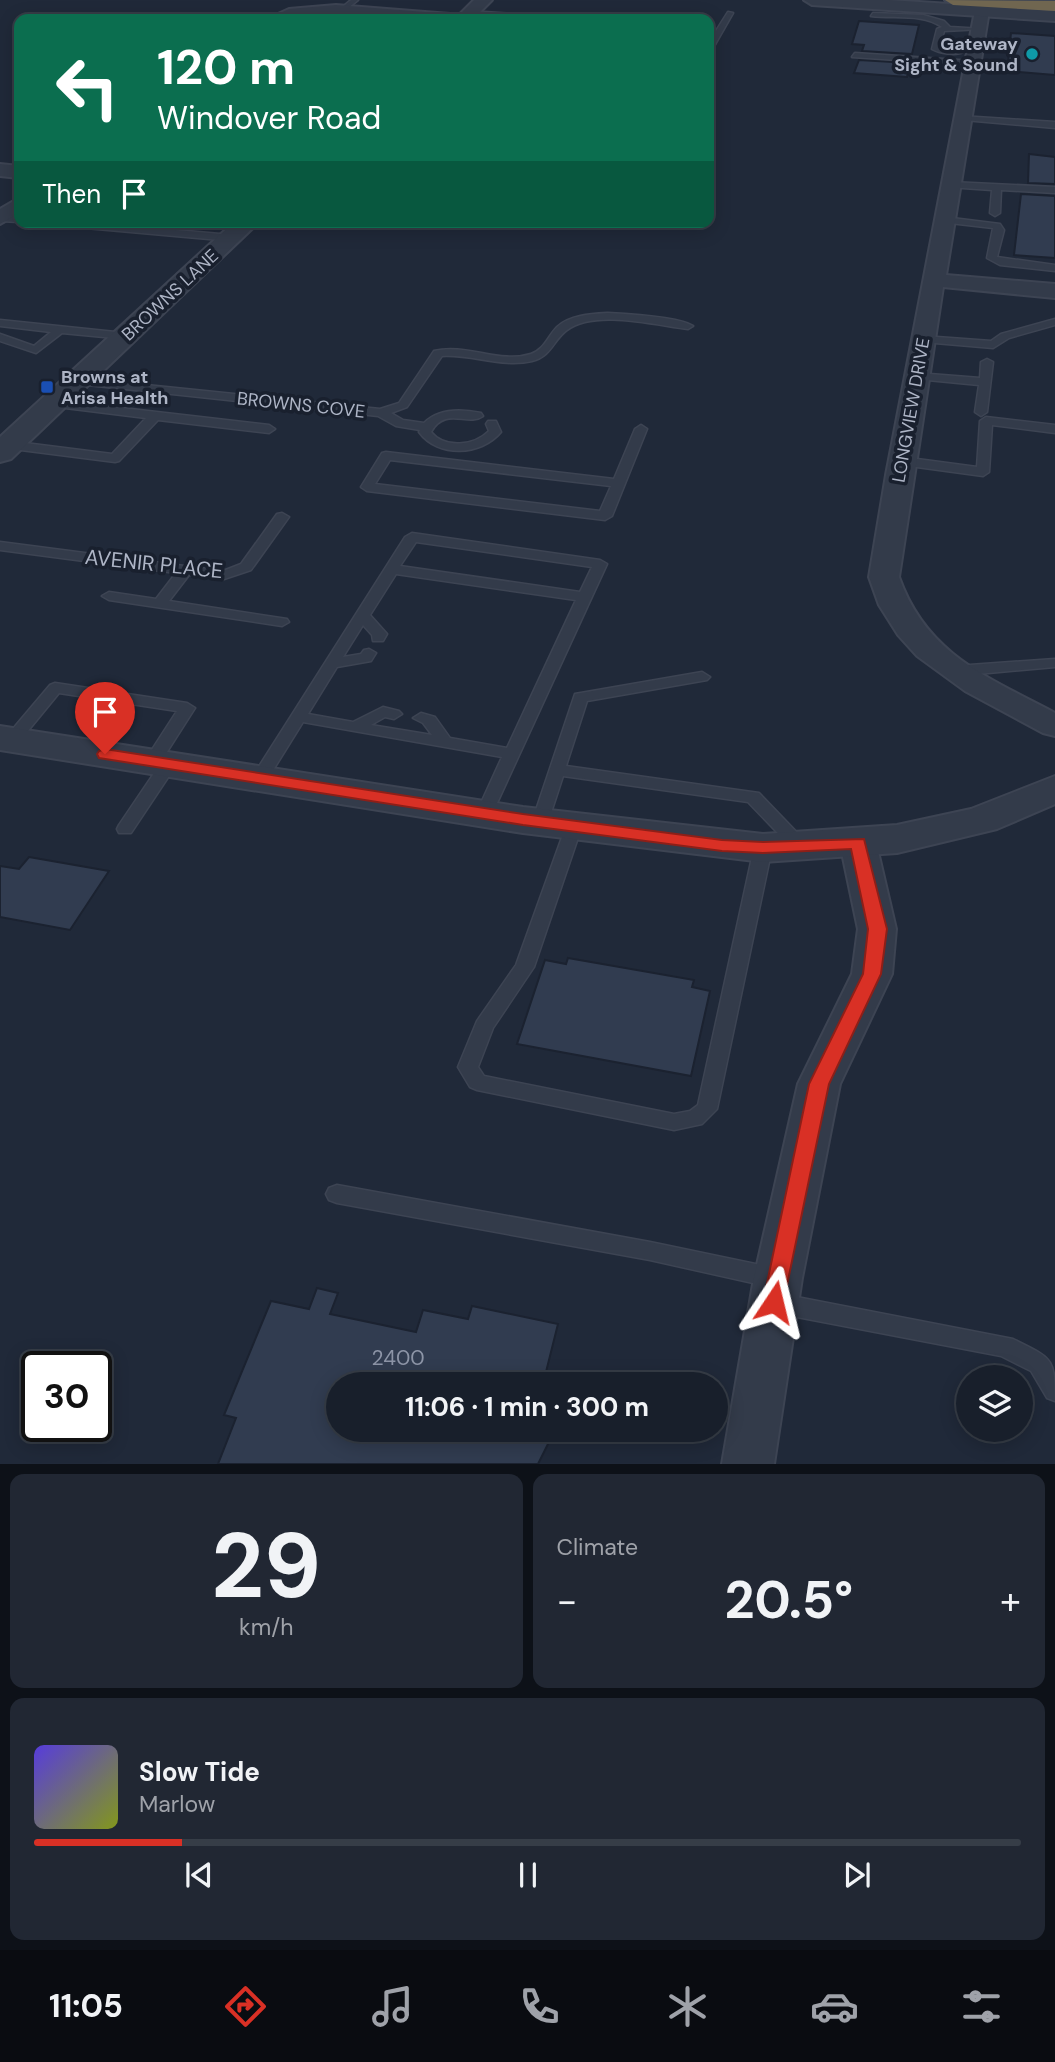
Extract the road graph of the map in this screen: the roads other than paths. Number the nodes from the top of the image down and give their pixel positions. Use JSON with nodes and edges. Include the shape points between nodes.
{"nodes":[{"id":1,"x":355,"y":0,"type":"edge"},
{"id":2,"x":484,"y":0,"type":"edge"},
{"id":3,"x":812,"y":0,"type":"edge"},
{"id":4,"x":953,"y":0,"type":"edge"},
{"id":5,"x":1055,"y":6,"type":"edge"},
{"id":6,"x":341,"y":11,"type":"junction"},
{"id":7,"x":730,"y":13,"type":"dead end"},
{"id":8,"x":287,"y":14,"type":"edge"},
{"id":9,"x":403,"y":14,"type":"edge"},
{"id":10,"x":468,"y":14,"type":"edge"},
{"id":11,"x":873,"y":15,"type":"dead end"},
{"id":12,"x":1055,"y":16,"type":"edge"},
{"id":13,"x":947,"y":27,"type":"junction"},
{"id":14,"x":977,"y":39,"type":"junction"},
{"id":15,"x":714,"y":40,"type":"edge"},
{"id":16,"x":866,"y":48,"type":"dead end"},
{"id":17,"x":942,"y":51,"type":"junction"},
{"id":18,"x":855,"y":55,"type":"dead end"},
{"id":19,"x":964,"y":118,"type":"junction"},
{"id":20,"x":1055,"y":125,"type":"edge"},
{"id":21,"x":951,"y":186,"type":"junction"},
{"id":22,"x":997,"y":187,"type":"junction"},
{"id":23,"x":1055,"y":190,"type":"edge"},
{"id":24,"x":995,"y":213,"type":"dead end"},
{"id":25,"x":944,"y":220,"type":"junction"},
{"id":26,"x":192,"y":228,"type":"edge"},
{"id":27,"x":239,"y":230,"type":"edge"},
{"id":28,"x":1055,"y":268,"type":"edge"},
{"id":29,"x":934,"y":280,"type":"junction"},
{"id":30,"x":1055,"y":292,"type":"edge"},
{"id":31,"x":0,"y":323,"type":"edge"},
{"id":32,"x":1055,"y":323,"type":"edge"},
{"id":33,"x":688,"y":326,"type":"dead end"},
{"id":34,"x":60,"y":330,"type":"junction"},
{"id":35,"x":125,"y":336,"type":"junction"},
{"id":36,"x":0,"y":337,"type":"edge"},
{"id":37,"x":923,"y":339,"type":"junction"},
{"id":38,"x":987,"y":362,"type":"dead end"},
{"id":39,"x":917,"y":376,"type":"junction"},
{"id":40,"x":78,"y":381,"type":"junction"},
{"id":41,"x":985,"y":382,"type":"junction"},
{"id":42,"x":53,"y":404,"type":"junction"},
{"id":43,"x":981,"y":412,"type":"dead end"},
{"id":44,"x":381,"y":413,"type":"junction"},
{"id":45,"x":155,"y":416,"type":"junction"},
{"id":46,"x":477,"y":416,"type":"dead end"},
{"id":47,"x":492,"y":424,"type":"dead end"},
{"id":48,"x":426,"y":427,"type":"junction"},
{"id":49,"x":269,"y":429,"type":"dead end"},
{"id":50,"x":641,"y":429,"type":"dead end"},
{"id":51,"x":1055,"y":429,"type":"edge"},
{"id":52,"x":442,"y":444,"type":"junction"},
{"id":53,"x":4,"y":449,"type":"edge"},
{"id":54,"x":432,"y":461,"type":"junction"},
{"id":55,"x":902,"y":461,"type":"junction"},
{"id":56,"x":618,"y":483,"type":"junction"},
{"id":57,"x":282,"y":517,"type":"dead end"},
{"id":58,"x":0,"y":546,"type":"edge"},
{"id":59,"x":392,"y":569,"type":"junction"},
{"id":60,"x":185,"y":570,"type":"junction"},
{"id":61,"x":109,"y":596,"type":"dead end"},
{"id":62,"x":584,"y":597,"type":"junction"},
{"id":63,"x":160,"y":604,"type":"junction"},
{"id":64,"x":362,"y":615,"type":"junction"},
{"id":65,"x":282,"y":621,"type":"dead end"},
{"id":66,"x":378,"y":638,"type":"dead end"},
{"id":67,"x":369,"y":653,"type":"dead end"},
{"id":68,"x":1055,"y":663,"type":"edge"},
{"id":69,"x":331,"y":664,"type":"junction"},
{"id":70,"x":956,"y":671,"type":"junction"},
{"id":71,"x":702,"y":677,"type":"dead end"},
{"id":72,"x":394,"y":714,"type":"dead end"},
{"id":73,"x":298,"y":718,"type":"junction"},
{"id":74,"x":421,"y":718,"type":"dead end"},
{"id":75,"x":1055,"y":726,"type":"edge"},
{"id":76,"x":355,"y":727,"type":"junction"},
{"id":77,"x":4,"y":740,"type":"edge"},
{"id":78,"x":445,"y":743,"type":"junction"},
{"id":79,"x":512,"y":754,"type":"junction"},
{"id":80,"x":160,"y":763,"type":"junction"},
{"id":81,"x":557,"y":770,"type":"junction"},
{"id":82,"x":259,"y":779,"type":"junction"},
{"id":83,"x":1055,"y":789,"type":"edge"},
{"id":84,"x":484,"y":814,"type":"junction"},
{"id":85,"x":557,"y":824,"type":"junction"},
{"id":86,"x":125,"y":829,"type":"dead end"},
{"id":87,"x":858,"y":843,"type":"junction"},
{"id":88,"x":782,"y":847,"type":"junction"},
{"id":89,"x":337,"y":1194,"type":"dead end"},
{"id":90,"x":776,"y":1290,"type":"junction"},
{"id":91,"x":1055,"y":1390,"type":"edge"},
{"id":92,"x":748,"y":1464,"type":"edge"}],
"edges":[{"from":1,"to":6,"type":"lane"},
{"from":2,"to":10,"type":"street"},
{"from":3,"to":14,"type":"street"},
{"from":4,"to":5,"type":"highway"},
{"from":6,"to":8,"type":"street"},
{"from":6,"to":9,"type":"street"},
{"from":7,"to":15,"type":"lane"},
{"from":11,"to":13,"type":"lane","via":[[931,19]]},
{"from":12,"to":14,"type":"street"},
{"from":13,"to":14,"type":"lane"},
{"from":13,"to":17,"type":"lane","via":[[941,29],[936,49]]},
{"from":14,"to":17,"type":"lane"},
{"from":14,"to":18,"type":"lane"},
{"from":14,"to":19,"type":"street","name":"LONGVIEW DRIVE"},
{"from":16,"to":17,"type":"lane"},
{"from":19,"to":20,"type":"lane"},
{"from":19,"to":21,"type":"street","name":"LONGVIEW DRIVE"},
{"from":21,"to":22,"type":"lane"},
{"from":21,"to":25,"type":"street","name":"LONGVIEW DRIVE"},
{"from":22,"to":23,"type":"lane"},
{"from":22,"to":24,"type":"lane"},
{"from":25,"to":28,"type":"lane","via":[[997,226],[992,258],[1000,262]]},
{"from":25,"to":29,"type":"street","name":"LONGVIEW DRIVE"},
{"from":26,"to":27,"type":"lane"},
{"from":27,"to":35,"type":"street","name":"BROWNS LANE"},
{"from":29,"to":30,"type":"street"},
{"from":29,"to":37,"type":"street","name":"LONGVIEW DRIVE"},
{"from":31,"to":34,"type":"lane"},
{"from":32,"to":37,"type":"lane","via":[[1005,336],[993,345]]},
{"from":33,"to":44,"type":"lane","name":"BROWNS COVE","via":[[596,317],[562,328],[549,349],[529,359],[438,353],[403,405]]},
{"from":34,"to":35,"type":"lane"},
{"from":34,"to":36,"type":"lane","via":[[36,350]]},
{"from":35,"to":40,"type":"street","name":"BROWNS LANE"},
{"from":37,"to":39,"type":"street","name":"LONGVIEW DRIVE"},
{"from":38,"to":41,"type":"lane"},
{"from":39,"to":41,"type":"lane"},
{"from":39,"to":55,"type":"street","name":"LONGVIEW DRIVE"},
{"from":40,"to":42,"type":"street","name":"BROWNS LANE"},
{"from":40,"to":44,"type":"lane","name":"BROWNS COVE"},
{"from":41,"to":43,"type":"lane"},
{"from":42,"to":45,"type":"lane"},
{"from":42,"to":53,"type":"street","name":"BROWNS LANE"},
{"from":44,"to":48,"type":"lane","via":[[400,423]]},
{"from":45,"to":49,"type":"lane"},
{"from":45,"to":53,"type":"lane","via":[[115,458]]},
{"from":46,"to":48,"type":"lane","via":[[449,415]]},
{"from":47,"to":52,"type":"lane","via":[[495,432],[485,442]]},
{"from":48,"to":52,"type":"lane","via":[[428,437]]},
{"from":50,"to":56,"type":"lane"},
{"from":51,"to":55,"type":"lane","via":[[986,421],[983,472]]},
{"from":52,"to":54,"type":"lane"},
{"from":54,"to":56,"type":"lane"},
{"from":54,"to":56,"type":"lane","via":[[386,456],[367,487],[604,516]]},
{"from":55,"to":70,"type":"street","name":"LONGVIEW DRIVE","via":[[884,577],[886,590],[900,620],[915,638]]},
{"from":57,"to":60,"type":"lane","name":"AVENIR PLACE","via":[[240,570],[224,575]]},
{"from":58,"to":60,"type":"lane","name":"AVENIR PLACE"},
{"from":59,"to":62,"type":"lane"},
{"from":59,"to":62,"type":"lane","via":[[412,537],[600,564]]},
{"from":59,"to":64,"type":"lane"},
{"from":60,"to":63,"type":"lane"},
{"from":61,"to":63,"type":"lane"},
{"from":62,"to":79,"type":"lane"},
{"from":63,"to":65,"type":"lane"},
{"from":64,"to":66,"type":"lane","via":[[380,634]]},
{"from":64,"to":69,"type":"lane"},
{"from":67,"to":69,"type":"lane","via":[[366,658]]},
{"from":68,"to":70,"type":"lane"},
{"from":69,"to":73,"type":"lane"},
{"from":70,"to":75,"type":"street","name":"LONGVIEW DRIVE"},
{"from":71,"to":81,"type":"lane","via":[[580,697]]},
{"from":72,"to":76,"type":"lane","via":[[383,712]]},
{"from":73,"to":76,"type":"lane"},
{"from":73,"to":82,"type":"lane"},
{"from":74,"to":78,"type":"lane","via":[[429,720]]},
{"from":76,"to":78,"type":"lane"},
{"from":77,"to":80,"type":"street"},
{"from":77,"to":80,"type":"lane","via":[[55,688],[187,708]]},
{"from":78,"to":79,"type":"lane"},
{"from":79,"to":84,"type":"lane"},
{"from":80,"to":82,"type":"street"},
{"from":80,"to":86,"type":"lane"},
{"from":81,"to":85,"type":"lane"},
{"from":81,"to":88,"type":"lane","via":[[753,797]]},
{"from":82,"to":84,"type":"street"},
{"from":83,"to":87,"type":"street","via":[[982,820]]},
{"from":84,"to":85,"type":"street"},
{"from":85,"to":88,"type":"street","via":[[722,845]]},
{"from":85,"to":88,"type":"lane","via":[[525,967],[484,1026],[468,1066],[477,1082],[674,1122],[695,1118],[707,1108]]},
{"from":87,"to":88,"type":"street"},
{"from":87,"to":90,"type":"street","via":[[877,929],[872,974],[819,1084]]},
{"from":89,"to":90,"type":"lane","via":[[636,1249]]},
{"from":90,"to":91,"type":"lane","via":[[1006,1346],[1039,1364]]},
{"from":90,"to":92,"type":"street"}]}
